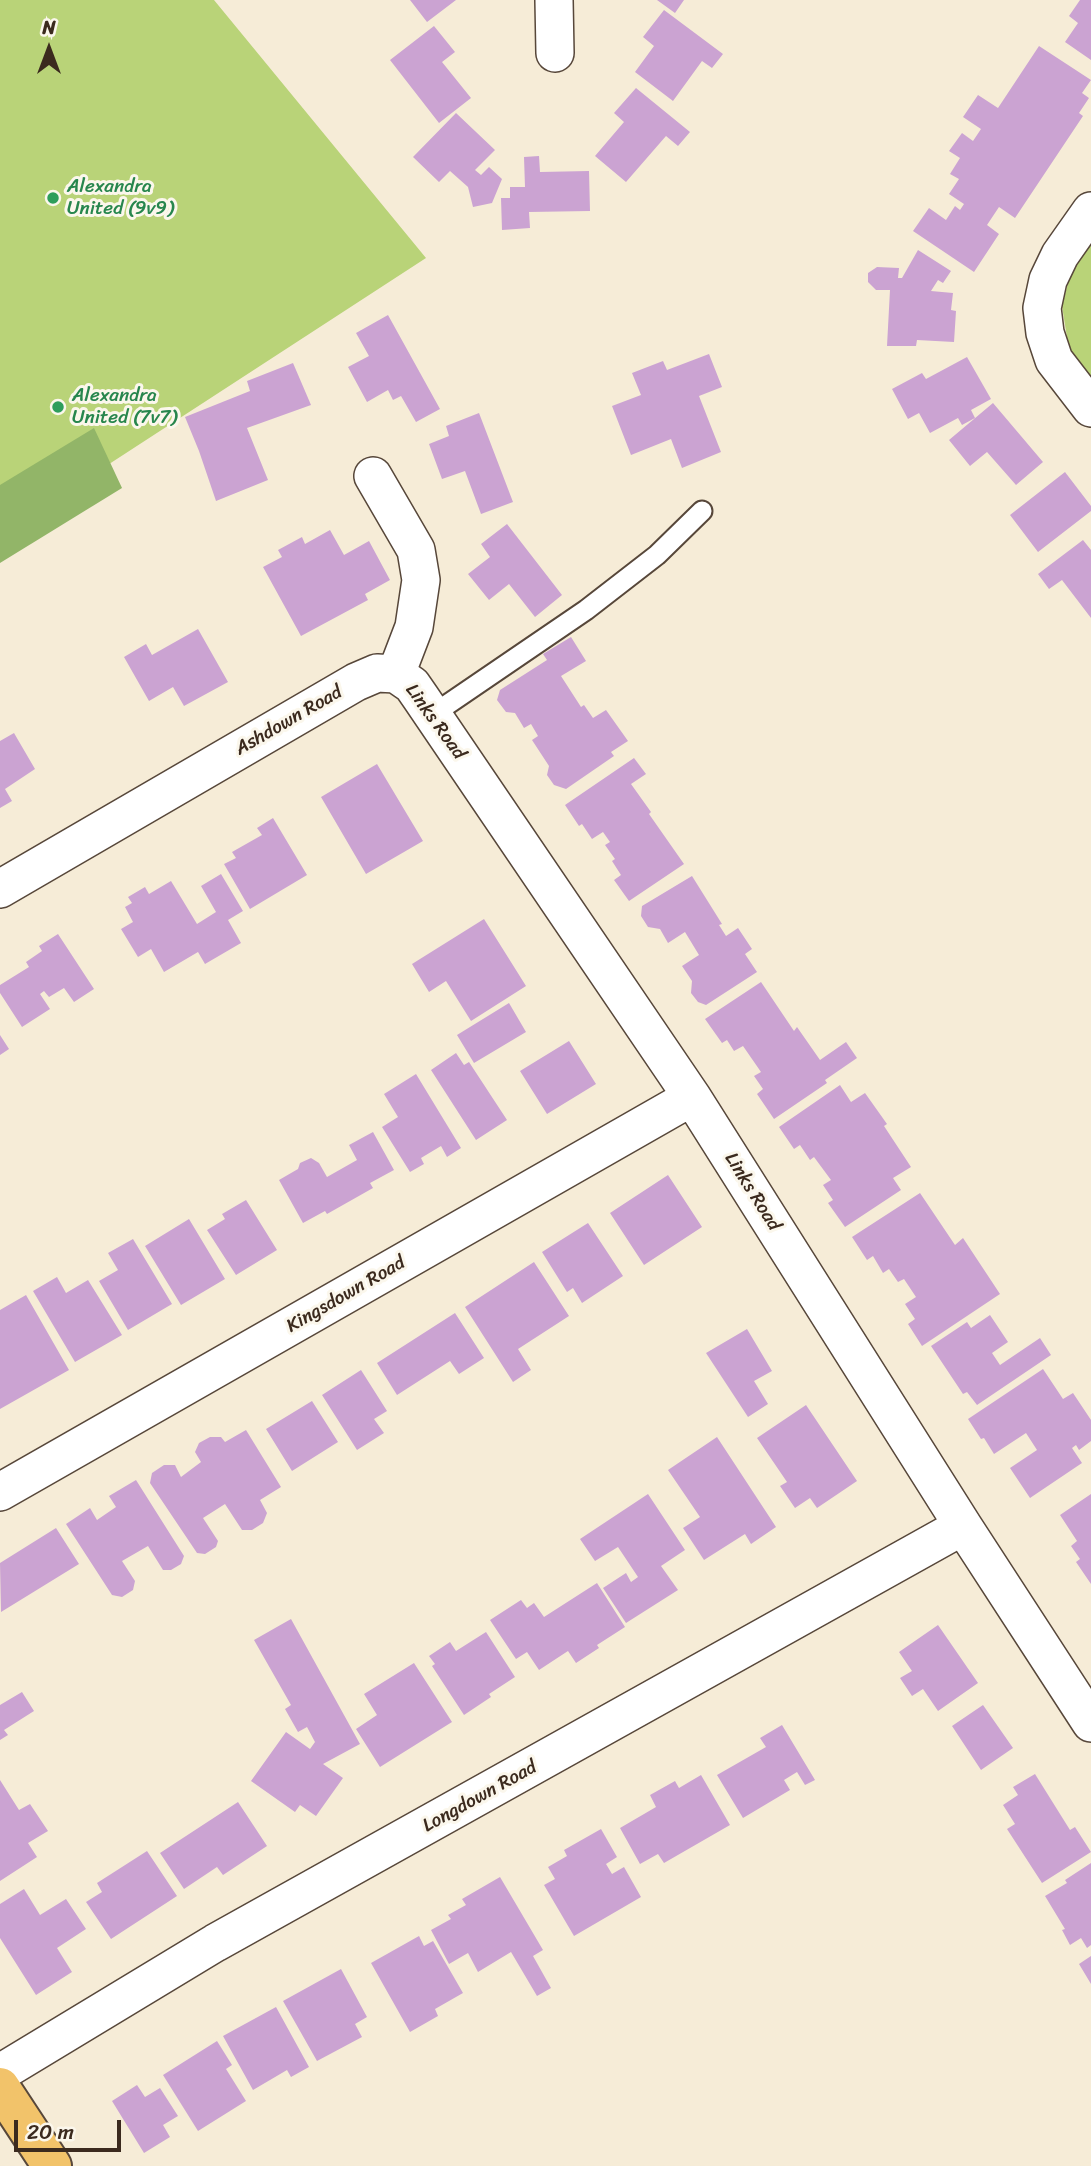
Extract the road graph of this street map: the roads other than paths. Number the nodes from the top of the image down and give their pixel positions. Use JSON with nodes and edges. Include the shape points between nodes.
{"nodes":[{"id":1,"x":554,"y":0,"type":"edge"},
{"id":2,"x":555,"y":53,"type":"dead end"},
{"id":3,"x":1091,"y":211,"type":"edge"},
{"id":4,"x":1091,"y":408,"type":"edge"},
{"id":5,"x":373,"y":476,"type":"dead end"},
{"id":6,"x":702,"y":511,"type":"dead end"},
{"id":7,"x":396,"y":674,"type":"junction"},
{"id":8,"x":432,"y":715,"type":"junction"},
{"id":9,"x":0,"y":889,"type":"edge"},
{"id":10,"x":692,"y":1097,"type":"junction"},
{"id":11,"x":0,"y":1492,"type":"edge"},
{"id":12,"x":963,"y":1526,"type":"junction"},
{"id":13,"x":1091,"y":1723,"type":"edge"},
{"id":14,"x":0,"y":2073,"type":"edge"},
{"id":15,"x":0,"y":2087,"type":"edge"},
{"id":16,"x":52,"y":2166,"type":"edge"}],
"edges":[{"from":1,"to":2,"type":"street"},
{"from":3,"to":4,"type":"street","via":[[1060,255],[1042,308],[1054,360]]},
{"from":5,"to":7,"type":"street","via":[[416,550],[421,580],[414,627]]},
{"from":6,"to":8,"type":"lane","via":[[657,555],[586,610]]},
{"from":7,"to":8,"type":"street","name":"Links Road","via":[[412,685]]},
{"from":7,"to":9,"type":"street","name":"Ashdown Road","via":[[377,673],[356,682]]},
{"from":8,"to":10,"type":"street","name":"Links Road"},
{"from":10,"to":11,"type":"street","name":"Kingsdown Road"},
{"from":10,"to":12,"type":"street","name":"Links Road"},
{"from":12,"to":13,"type":"street","name":"Links Road"},
{"from":12,"to":14,"type":"street","name":"Longdown Road","via":[[215,1943]]},
{"from":15,"to":16,"type":"main road"}]}
